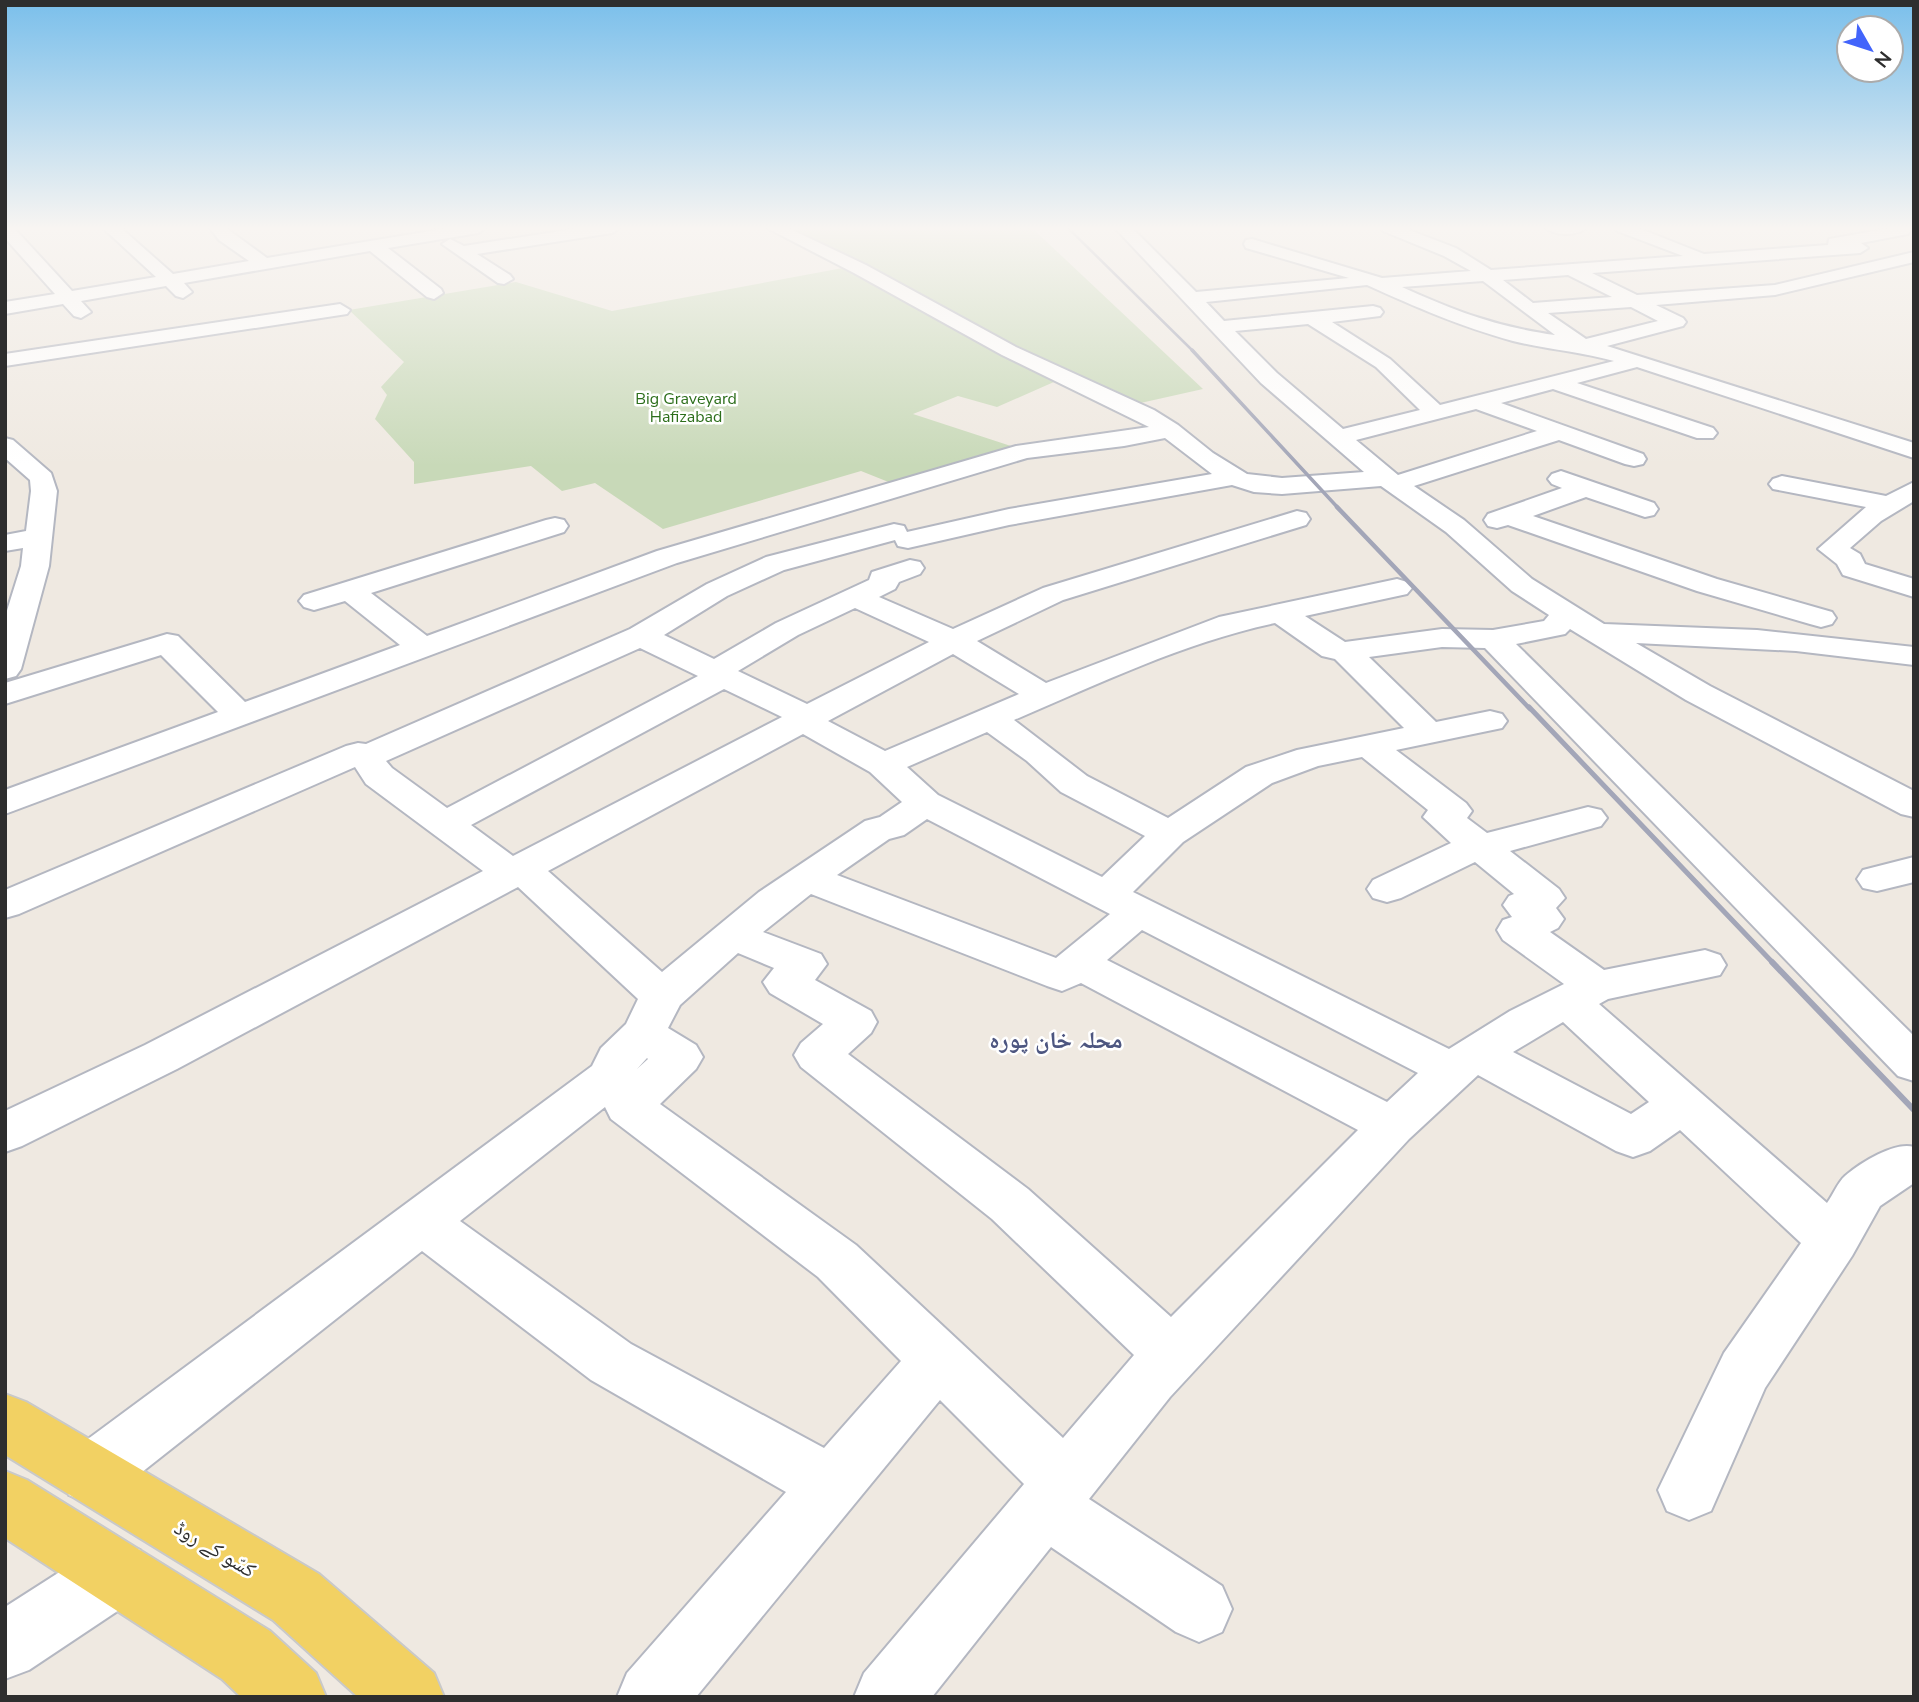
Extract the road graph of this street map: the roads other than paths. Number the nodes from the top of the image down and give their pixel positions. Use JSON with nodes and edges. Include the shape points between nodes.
{"nodes":[{"id":1,"x":77,"y":307,"type":"edge"},
{"id":2,"x":200,"y":307,"type":"edge"},
{"id":3,"x":295,"y":307,"type":"edge"},
{"id":4,"x":930,"y":307,"type":"edge"},
{"id":5,"x":1200,"y":307,"type":"edge"},
{"id":6,"x":1432,"y":307,"type":"edge"},
{"id":7,"x":1547,"y":307,"type":"edge"},
{"id":8,"x":1648,"y":307,"type":"edge"},
{"id":9,"x":1529,"y":309,"type":"joint"},
{"id":10,"x":340,"y":310,"type":"dead end"},
{"id":11,"x":276,"y":311,"type":"junction"},
{"id":12,"x":1373,"y":312,"type":"dead end"},
{"id":13,"x":1312,"y":318,"type":"junction"},
{"id":14,"x":221,"y":327,"type":"junction"},
{"id":15,"x":1220,"y":327,"type":"junction"},
{"id":16,"x":111,"y":344,"type":"junction"},
{"id":17,"x":1583,"y":346,"type":"junction"},
{"id":18,"x":5,"y":360,"type":"edge"},
{"id":19,"x":1639,"y":361,"type":"junction"},
{"id":20,"x":1523,"y":366,"type":"dead end"},
{"id":21,"x":1556,"y":380,"type":"junction"},
{"id":22,"x":1475,"y":401,"type":"junction"},
{"id":23,"x":1435,"y":412,"type":"junction"},
{"id":24,"x":1170,"y":430,"type":"junction"},
{"id":25,"x":1556,"y":433,"type":"junction"},
{"id":26,"x":1705,"y":433,"type":"dead end"},
{"id":27,"x":1340,"y":437,"type":"junction"},
{"id":28,"x":5,"y":445,"type":"edge"},
{"id":29,"x":1912,"y":449,"type":"edge"},
{"id":30,"x":1634,"y":459,"type":"dead end"},
{"id":31,"x":1548,"y":474,"type":"dead end"},
{"id":32,"x":1236,"y":477,"type":"junction"},
{"id":33,"x":1391,"y":481,"type":"junction"},
{"id":34,"x":1782,"y":484,"type":"dead end"},
{"id":35,"x":1586,"y":488,"type":"junction"},
{"id":36,"x":1902,"y":497,"type":"edge"},
{"id":37,"x":842,"y":504,"type":"junction"},
{"id":38,"x":1645,"y":509,"type":"dead end"},
{"id":39,"x":1507,"y":516,"type":"junction"},
{"id":40,"x":1297,"y":519,"type":"dead end"},
{"id":41,"x":555,"y":526,"type":"dead end"},
{"id":42,"x":1462,"y":532,"type":"junction"},
{"id":43,"x":37,"y":537,"type":"junction"},
{"id":44,"x":5,"y":543,"type":"edge"},
{"id":45,"x":909,"y":554,"type":"junction"},
{"id":46,"x":621,"y":573,"type":"junction"},
{"id":47,"x":1397,"y":588,"type":"dead end"},
{"id":48,"x":1914,"y":588,"type":"edge"},
{"id":49,"x":349,"y":590,"type":"junction"},
{"id":50,"x":1837,"y":594,"type":"junction"},
{"id":51,"x":16,"y":595,"type":"edge"},
{"id":52,"x":853,"y":596,"type":"junction"},
{"id":53,"x":314,"y":601,"type":"dead end"},
{"id":54,"x":1279,"y":612,"type":"junction"},
{"id":55,"x":1566,"y":614,"type":"junction"},
{"id":56,"x":649,"y":631,"type":"junction"},
{"id":57,"x":1597,"y":633,"type":"junction"},
{"id":58,"x":1493,"y":639,"type":"junction"},
{"id":59,"x":953,"y":641,"type":"junction"},
{"id":60,"x":1800,"y":641,"type":"junction"},
{"id":61,"x":423,"y":648,"type":"junction"},
{"id":62,"x":1345,"y":651,"type":"junction"},
{"id":63,"x":1914,"y":656,"type":"edge"},
{"id":64,"x":5,"y":669,"type":"edge"},
{"id":65,"x":719,"y":675,"type":"junction"},
{"id":66,"x":5,"y":694,"type":"edge"},
{"id":67,"x":1044,"y":696,"type":"junction"},
{"id":68,"x":240,"y":716,"type":"junction"},
{"id":69,"x":804,"y":719,"type":"junction"},
{"id":70,"x":990,"y":719,"type":"junction"},
{"id":71,"x":1490,"y":721,"type":"dead end"},
{"id":72,"x":1427,"y":732,"type":"junction"},
{"id":73,"x":1368,"y":745,"type":"junction"},
{"id":74,"x":366,"y":757,"type":"junction"},
{"id":75,"x":883,"y":764,"type":"junction"},
{"id":76,"x":1909,"y":795,"type":"edge"},
{"id":77,"x":5,"y":803,"type":"edge"},
{"id":78,"x":925,"y":803,"type":"junction"},
{"id":79,"x":1588,"y":818,"type":"dead end"},
{"id":80,"x":446,"y":824,"type":"junction"},
{"id":81,"x":1170,"y":834,"type":"junction"},
{"id":82,"x":1481,"y":847,"type":"junction"},
{"id":83,"x":1914,"y":869,"type":"edge"},
{"id":84,"x":515,"y":870,"type":"junction"},
{"id":85,"x":807,"y":878,"type":"junction"},
{"id":86,"x":1877,"y":879,"type":"dead end"},
{"id":87,"x":1387,"y":889,"type":"dead end"},
{"id":88,"x":1123,"y":903,"type":"junction"},
{"id":89,"x":5,"y":905,"type":"edge"},
{"id":90,"x":733,"y":936,"type":"junction"},
{"id":91,"x":1077,"y":963,"type":"junction"},
{"id":92,"x":1705,"y":965,"type":"dead end"},
{"id":93,"x":1583,"y":994,"type":"junction"},
{"id":94,"x":653,"y":1015,"type":"junction"},
{"id":95,"x":1464,"y":1062,"type":"junction"},
{"id":96,"x":1914,"y":1064,"type":"edge"},
{"id":97,"x":1682,"y":1104,"type":"junction"},
{"id":98,"x":1392,"y":1126,"type":"junction"},
{"id":99,"x":5,"y":1133,"type":"edge"},
{"id":100,"x":1904,"y":1164,"type":"dead end"},
{"id":101,"x":422,"y":1222,"type":"junction"},
{"id":102,"x":1833,"y":1240,"type":"junction"},
{"id":103,"x":1173,"y":1355,"type":"junction"},
{"id":104,"x":939,"y":1359,"type":"junction"},
{"id":105,"x":5,"y":1422,"type":"edge"},
{"id":106,"x":91,"y":1474,"type":"junction"},
{"id":107,"x":832,"y":1485,"type":"junction"},
{"id":108,"x":1689,"y":1490,"type":"dead end"},
{"id":109,"x":1055,"y":1494,"type":"junction"},
{"id":110,"x":5,"y":1502,"type":"edge"},
{"id":111,"x":117,"y":1573,"type":"junction"},
{"id":112,"x":1199,"y":1609,"type":"dead end"},
{"id":113,"x":5,"y":1646,"type":"edge"},
{"id":114,"x":292,"y":1697,"type":"edge"},
{"id":115,"x":410,"y":1697,"type":"edge"},
{"id":116,"x":651,"y":1697,"type":"edge"},
{"id":117,"x":888,"y":1697,"type":"edge"}],
"edges":[{"from":1,"to":16,"type":"street"},
{"from":2,"to":14,"type":"street"},
{"from":3,"to":11,"type":"street"},
{"from":4,"to":24,"type":"street"},
{"from":5,"to":15,"type":"street"},
{"from":6,"to":17,"type":"street","via":[[1489,328]]},
{"from":7,"to":9,"type":"street"},
{"from":8,"to":17,"type":"street","via":[[1676,322]]},
{"from":9,"to":17,"type":"street"},
{"from":10,"to":11,"type":"street"},
{"from":11,"to":14,"type":"street"},
{"from":12,"to":13,"type":"street"},
{"from":13,"to":15,"type":"street"},
{"from":13,"to":23,"type":"street","via":[[1383,363]]},
{"from":14,"to":16,"type":"street"},
{"from":15,"to":27,"type":"street","via":[[1269,378]]},
{"from":16,"to":18,"type":"street"},
{"from":17,"to":19,"type":"street"},
{"from":19,"to":21,"type":"street"},
{"from":19,"to":29,"type":"street"},
{"from":20,"to":21,"type":"street"},
{"from":21,"to":22,"type":"street"},
{"from":21,"to":26,"type":"street"},
{"from":22,"to":23,"type":"street"},
{"from":22,"to":25,"type":"street"},
{"from":23,"to":27,"type":"street"},
{"from":24,"to":32,"type":"street"},
{"from":24,"to":37,"type":"street","via":[[1025,451]]},
{"from":25,"to":30,"type":"street"},
{"from":25,"to":33,"type":"street"},
{"from":27,"to":33,"type":"street"},
{"from":28,"to":43,"type":"street","via":[[42,478]]},
{"from":31,"to":35,"type":"street"},
{"from":32,"to":33,"type":"street","via":[[1282,486]]},
{"from":32,"to":45,"type":"street","via":[[1009,517]]},
{"from":33,"to":42,"type":"street"},
{"from":34,"to":36,"type":"street"},
{"from":35,"to":38,"type":"street"},
{"from":35,"to":39,"type":"street"},
{"from":36,"to":50,"type":"street","via":[[1832,549],[1850,560]]},
{"from":37,"to":45,"type":"street"},
{"from":37,"to":46,"type":"street"},
{"from":39,"to":42,"type":"street"},
{"from":39,"to":50,"type":"street","via":[[1707,585]]},
{"from":40,"to":59,"type":"street","via":[[1054,594]]},
{"from":41,"to":49,"type":"street"},
{"from":42,"to":55,"type":"street","via":[[1522,585]]},
{"from":43,"to":44,"type":"street"},
{"from":43,"to":51,"type":"street","via":[[34,566]]},
{"from":45,"to":52,"type":"street","via":[[883,578],[885,583]]},
{"from":45,"to":56,"type":"street","via":[[776,563],[717,590]]},
{"from":46,"to":56,"type":"street","via":[[671,597],[634,615]]},
{"from":46,"to":61,"type":"street"},
{"from":47,"to":54,"type":"street"},
{"from":48,"to":50,"type":"street"},
{"from":49,"to":53,"type":"street"},
{"from":49,"to":61,"type":"street"},
{"from":50,"to":60,"type":"street"},
{"from":51,"to":64,"type":"street"},
{"from":52,"to":59,"type":"street"},
{"from":52,"to":65,"type":"street","via":[[736,659]]},
{"from":54,"to":62,"type":"street","via":[[1333,649]]},
{"from":54,"to":67,"type":"street","via":[[1230,623]]},
{"from":55,"to":57,"type":"street"},
{"from":55,"to":58,"type":"street","via":[[1554,628]]},
{"from":56,"to":65,"type":"street"},
{"from":56,"to":74,"type":"street"},
{"from":57,"to":60,"type":"street"},
{"from":57,"to":76,"type":"street","via":[[1698,692]]},
{"from":58,"to":62,"type":"street","via":[[1441,638]]},
{"from":58,"to":96,"type":"street"},
{"from":59,"to":67,"type":"street"},
{"from":59,"to":69,"type":"street"},
{"from":60,"to":63,"type":"street"},
{"from":61,"to":68,"type":"street"},
{"from":62,"to":72,"type":"street"},
{"from":65,"to":69,"type":"street"},
{"from":65,"to":80,"type":"street"},
{"from":66,"to":68,"type":"street","via":[[167,643]]},
{"from":67,"to":70,"type":"street"},
{"from":68,"to":77,"type":"street"},
{"from":69,"to":75,"type":"street"},
{"from":69,"to":84,"type":"street"},
{"from":70,"to":75,"type":"street"},
{"from":70,"to":81,"type":"street","via":[[1074,784]]},
{"from":71,"to":72,"type":"street"},
{"from":72,"to":73,"type":"street"},
{"from":73,"to":81,"type":"street","via":[[1308,757],[1259,775]]},
{"from":73,"to":82,"type":"street","via":[[1453,811],[1442,817]]},
{"from":74,"to":80,"type":"street","via":[[379,776]]},
{"from":74,"to":89,"type":"street","via":[[358,753]]},
{"from":75,"to":78,"type":"street"},
{"from":78,"to":85,"type":"street"},
{"from":78,"to":88,"type":"street"},
{"from":79,"to":82,"type":"street"},
{"from":80,"to":84,"type":"street"},
{"from":81,"to":88,"type":"street"},
{"from":82,"to":87,"type":"street"},
{"from":82,"to":93,"type":"street","via":[[1545,898],[1523,905],[1544,919],[1518,930]]},
{"from":83,"to":86,"type":"street"},
{"from":84,"to":94,"type":"street"},
{"from":84,"to":99,"type":"street","via":[[161,1057]]},
{"from":85,"to":90,"type":"street"},
{"from":85,"to":91,"type":"street","via":[[1062,976]]},
{"from":88,"to":91,"type":"street"},
{"from":88,"to":95,"type":"street"},
{"from":90,"to":94,"type":"street"},
{"from":90,"to":103,"type":"street","via":[[806,964],[785,982],[855,1022],[817,1055],[1010,1204]]},
{"from":91,"to":98,"type":"street"},
{"from":92,"to":93,"type":"street"},
{"from":93,"to":95,"type":"street","via":[[1526,1022]]},
{"from":93,"to":97,"type":"street"},
{"from":94,"to":101,"type":"street","via":[[617,1060],[612,1076]]},
{"from":94,"to":104,"type":"street","via":[[680,1057],[628,1106],[837,1261]]},
{"from":95,"to":97,"type":"street","via":[[1633,1138]]},
{"from":95,"to":98,"type":"street"},
{"from":97,"to":102,"type":"street"},
{"from":98,"to":103,"type":"street"},
{"from":100,"to":102,"type":"street","via":[[1862,1191]]},
{"from":101,"to":106,"type":"street"},
{"from":101,"to":107,"type":"street","via":[[611,1362]]},
{"from":102,"to":108,"type":"street","via":[[1744,1371]]},
{"from":103,"to":109,"type":"street"},
{"from":104,"to":107,"type":"street"},
{"from":104,"to":109,"type":"street"},
{"from":105,"to":106,"type":"main road","name":"کسّو کے روڈ"},
{"from":106,"to":115,"type":"main road","name":"کسّو کے روڈ","via":[[296,1597]]},
{"from":107,"to":116,"type":"street"},
{"from":109,"to":112,"type":"street"},
{"from":109,"to":117,"type":"street"},
{"from":110,"to":111,"type":"main road"},
{"from":111,"to":113,"type":"street"},
{"from":111,"to":114,"type":"main road","via":[[246,1655]]}]}
